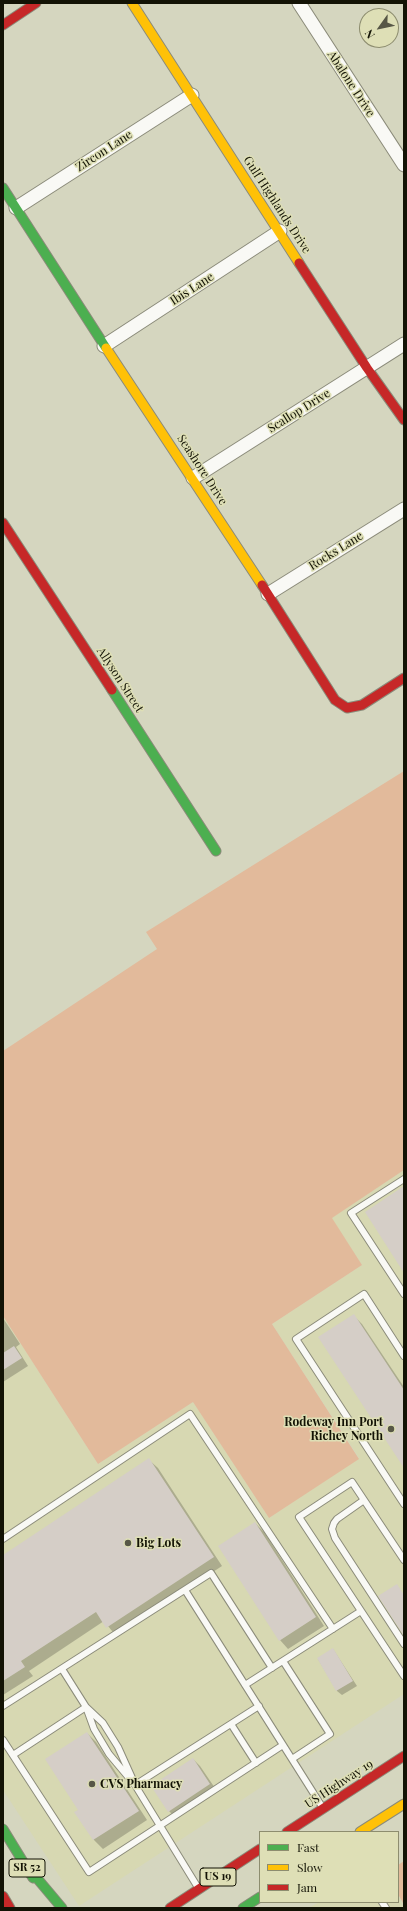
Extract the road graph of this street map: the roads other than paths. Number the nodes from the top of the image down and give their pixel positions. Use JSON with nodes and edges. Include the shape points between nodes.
{"nodes":[{"id":1,"x":36,"y":3,"type":"edge"},
{"id":2,"x":132,"y":3,"type":"edge"},
{"id":3,"x":299,"y":3,"type":"edge"},
{"id":4,"x":3,"y":25,"type":"edge"},
{"id":5,"x":192,"y":95,"type":"junction"},
{"id":6,"x":404,"y":165,"type":"edge"},
{"id":7,"x":3,"y":188,"type":"edge"},
{"id":8,"x":16,"y":208,"type":"junction"},
{"id":9,"x":280,"y":231,"type":"junction"},
{"id":10,"x":404,"y":344,"type":"edge"},
{"id":11,"x":104,"y":346,"type":"junction"},
{"id":12,"x":367,"y":368,"type":"junction"},
{"id":13,"x":404,"y":420,"type":"edge"},
{"id":14,"x":193,"y":478,"type":"junction"},
{"id":15,"x":404,"y":509,"type":"edge"},
{"id":16,"x":3,"y":522,"type":"edge"},
{"id":17,"x":268,"y":594,"type":"junction"},
{"id":18,"x":404,"y":678,"type":"edge"},
{"id":19,"x":216,"y":851,"type":"dead end"},
{"id":20,"x":404,"y":1179,"type":"edge"},
{"id":21,"x":404,"y":1294,"type":"edge"},
{"id":22,"x":404,"y":1356,"type":"edge"},
{"id":23,"x":364,"y":1500,"type":"junction"},
{"id":24,"x":404,"y":1504,"type":"edge"},
{"id":25,"x":3,"y":1539,"type":"edge"},
{"id":26,"x":404,"y":1560,"type":"edge"},
{"id":27,"x":185,"y":1590,"type":"junction"},
{"id":28,"x":361,"y":1611,"type":"junction"},
{"id":29,"x":333,"y":1629,"type":"junction"},
{"id":30,"x":404,"y":1644,"type":"edge"},
{"id":31,"x":283,"y":1661,"type":"junction"},
{"id":32,"x":62,"y":1668,"type":"junction"},
{"id":33,"x":272,"y":1668,"type":"junction"},
{"id":34,"x":403,"y":1672,"type":"edge"},
{"id":35,"x":245,"y":1685,"type":"junction"},
{"id":36,"x":3,"y":1706,"type":"edge"},
{"id":37,"x":259,"y":1706,"type":"junction"},
{"id":38,"x":86,"y":1707,"type":"junction"},
{"id":39,"x":231,"y":1724,"type":"junction"},
{"id":40,"x":3,"y":1740,"type":"edge"},
{"id":41,"x":283,"y":1745,"type":"junction"},
{"id":42,"x":13,"y":1755,"type":"junction"},
{"id":43,"x":404,"y":1756,"type":"edge"},
{"id":44,"x":292,"y":1759,"type":"junction"},
{"id":45,"x":256,"y":1763,"type":"junction"},
{"id":46,"x":135,"y":1785,"type":"junction"},
{"id":47,"x":404,"y":1804,"type":"edge"},
{"id":48,"x":323,"y":1808,"type":"junction"},
{"id":49,"x":160,"y":1826,"type":"junction"},
{"id":50,"x":3,"y":1829,"type":"edge"},
{"id":51,"x":288,"y":1831,"type":"edge"},
{"id":52,"x":362,"y":1831,"type":"edge"},
{"id":53,"x":259,"y":1850,"type":"edge"},
{"id":54,"x":25,"y":1864,"type":"junction"},
{"id":55,"x":199,"y":1889,"type":"junction"},
{"id":56,"x":3,"y":1896,"type":"edge"},
{"id":57,"x":259,"y":1898,"type":"edge"},
{"id":58,"x":173,"y":1906,"type":"edge"},
{"id":59,"x":10,"y":1908,"type":"edge"},
{"id":60,"x":49,"y":1908,"type":"edge"},
{"id":61,"x":62,"y":1908,"type":"edge"},
{"id":62,"x":162,"y":1908,"type":"edge"},
{"id":63,"x":243,"y":1908,"type":"edge"}],
"edges":[{"from":1,"to":4,"type":"main road"},
{"from":2,"to":5,"type":"main road","name":"Gulf Highlands Drive"},
{"from":3,"to":6,"type":"street","name":"Abalone Drive"},
{"from":5,"to":8,"type":"street","name":"Zircon Lane"},
{"from":5,"to":9,"type":"main road","name":"Gulf Highlands Drive"},
{"from":7,"to":8,"type":"main road","name":"Seashore Drive"},
{"from":8,"to":11,"type":"main road","name":"Seashore Drive"},
{"from":9,"to":11,"type":"street","name":"Ibis Lane"},
{"from":9,"to":12,"type":"main road","name":"Gulf Highlands Drive"},
{"from":10,"to":12,"type":"street","name":"Scallop Drive"},
{"from":11,"to":14,"type":"main road","name":"Seashore Drive"},
{"from":12,"to":13,"type":"main road","name":"Gulf Highlands Drive"},
{"from":12,"to":14,"type":"street","name":"Scallop Drive"},
{"from":14,"to":17,"type":"main road","name":"Seashore Drive"},
{"from":15,"to":17,"type":"street","name":"Rocks Lane"},
{"from":16,"to":19,"type":"main road","name":"Allyson Street"},
{"from":17,"to":18,"type":"main road","name":"Seashore Drive","via":[[335,700],[348,708],[362,705]]},
{"from":20,"to":21,"type":"lane","via":[[351,1213]]},
{"from":22,"to":24,"type":"lane","via":[[364,1294],[296,1339]]},
{"from":23,"to":26,"type":"lane"},
{"from":23,"to":28,"type":"lane","via":[[352,1482],[299,1517]]},
{"from":23,"to":30,"type":"lane","via":[[338,1519],[332,1530]]},
{"from":25,"to":29,"type":"lane","via":[[190,1414]]},
{"from":27,"to":32,"type":"lane"},
{"from":27,"to":33,"type":"lane","via":[[211,1573]]},
{"from":27,"to":35,"type":"lane"},
{"from":28,"to":29,"type":"lane"},
{"from":28,"to":34,"type":"lane"},
{"from":29,"to":31,"type":"lane"},
{"from":31,"to":33,"type":"lane"},
{"from":31,"to":44,"type":"lane","via":[[330,1734]]},
{"from":32,"to":36,"type":"lane"},
{"from":32,"to":38,"type":"lane"},
{"from":33,"to":35,"type":"lane"},
{"from":35,"to":37,"type":"lane"},
{"from":37,"to":39,"type":"lane"},
{"from":37,"to":41,"type":"lane"},
{"from":38,"to":42,"type":"lane"},
{"from":38,"to":46,"type":"lane","via":[[94,1729],[109,1754]]},
{"from":38,"to":46,"type":"lane","via":[[102,1723],[118,1747]]},
{"from":39,"to":45,"type":"lane"},
{"from":39,"to":46,"type":"lane"},
{"from":40,"to":42,"type":"lane"},
{"from":41,"to":44,"type":"lane"},
{"from":41,"to":45,"type":"lane"},
{"from":42,"to":49,"type":"lane","via":[[88,1872]]},
{"from":43,"to":48,"type":"main road","name":"US Highway 19"},
{"from":44,"to":48,"type":"lane"},
{"from":45,"to":49,"type":"lane"},
{"from":46,"to":49,"type":"lane"},
{"from":47,"to":52,"type":"main road"},
{"from":48,"to":51,"type":"main road","name":"US Highway 19"},
{"from":49,"to":55,"type":"lane"},
{"from":50,"to":54,"type":"main road","number":"SR 52"},
{"from":53,"to":55,"type":"main road","number":"US 19"},
{"from":54,"to":60,"type":"main road","number":"SR 52"},
{"from":54,"to":61,"type":"main road"},
{"from":55,"to":58,"type":"main road","number":"US 19"},
{"from":56,"to":59,"type":"main road"},
{"from":57,"to":63,"type":"main road"},
{"from":58,"to":62,"type":"main road"}]}
